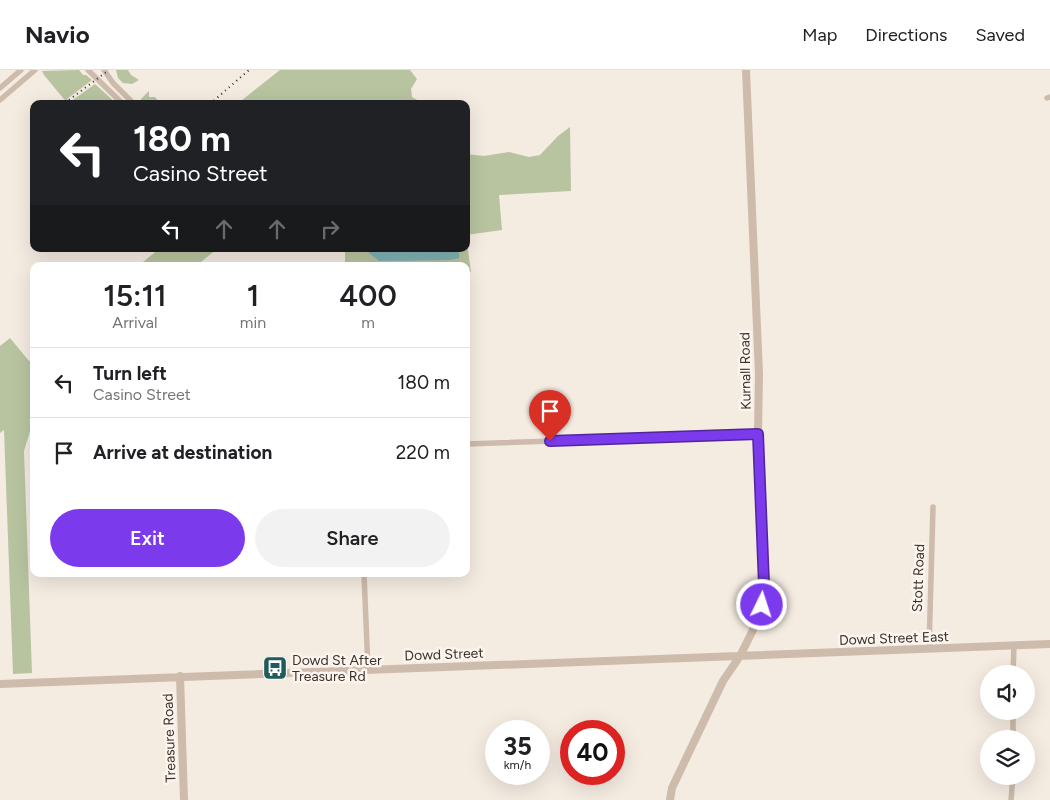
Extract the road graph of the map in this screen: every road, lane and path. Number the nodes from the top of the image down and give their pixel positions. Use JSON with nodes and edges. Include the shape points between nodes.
{"nodes":[{"id":1,"x":22,"y":70,"type":"edge"},
{"id":2,"x":35,"y":70,"type":"edge"},
{"id":3,"x":88,"y":70,"type":"edge"},
{"id":4,"x":104,"y":70,"type":"edge"},
{"id":5,"x":746,"y":70,"type":"edge"},
{"id":6,"x":0,"y":88,"type":"edge"},
{"id":7,"x":0,"y":100,"type":"edge"},
{"id":8,"x":119,"y":100,"type":"edge"},
{"id":9,"x":130,"y":100,"type":"edge"},
{"id":10,"x":758,"y":434,"type":"junction"},
{"id":11,"x":470,"y":444,"type":"edge"},
{"id":12,"x":933,"y":507,"type":"dead end"},
{"id":13,"x":364,"y":577,"type":"edge"},
{"id":14,"x":1050,"y":644,"type":"edge"},
{"id":15,"x":1014,"y":645,"type":"junction"},
{"id":16,"x":930,"y":649,"type":"junction"},
{"id":17,"x":740,"y":656,"type":"junction"},
{"id":18,"x":1013,"y":665,"type":"edge"},
{"id":19,"x":368,"y":670,"type":"junction"},
{"id":20,"x":180,"y":676,"type":"junction"},
{"id":21,"x":0,"y":684,"type":"edge"},
{"id":22,"x":1013,"y":785,"type":"edge"},
{"id":23,"x":184,"y":800,"type":"edge"},
{"id":24,"x":670,"y":800,"type":"edge"},
{"id":25,"x":1012,"y":800,"type":"edge"}],
"edges":[{"from":1,"to":6,"type":"street"},
{"from":2,"to":7,"type":"street"},
{"from":3,"to":8,"type":"street"},
{"from":4,"to":9,"type":"street"},
{"from":5,"to":10,"type":"street","name":"Kurnall Road","via":[[759,374]]},
{"from":10,"to":11,"type":"street"},
{"from":10,"to":17,"type":"street","name":"Kurnall Road","via":[[763,595],[752,632]]},
{"from":12,"to":16,"type":"street","name":"Stott Road"},
{"from":13,"to":19,"type":"street"},
{"from":14,"to":15,"type":"street","name":"Dowd Street East"},
{"from":15,"to":16,"type":"street","name":"Dowd Street East"},
{"from":15,"to":18,"type":"street"},
{"from":16,"to":17,"type":"street","name":"Dowd Street East"},
{"from":17,"to":19,"type":"street","name":"Dowd Street"},
{"from":17,"to":24,"type":"street","name":"Kurnall Road","via":[[723,682],[672,788]]},
{"from":19,"to":20,"type":"street","name":"Dowd Street"},
{"from":20,"to":21,"type":"street","name":"Dowd Street"},
{"from":20,"to":23,"type":"street","name":"Treasure Road"},
{"from":22,"to":25,"type":"street"}]}
